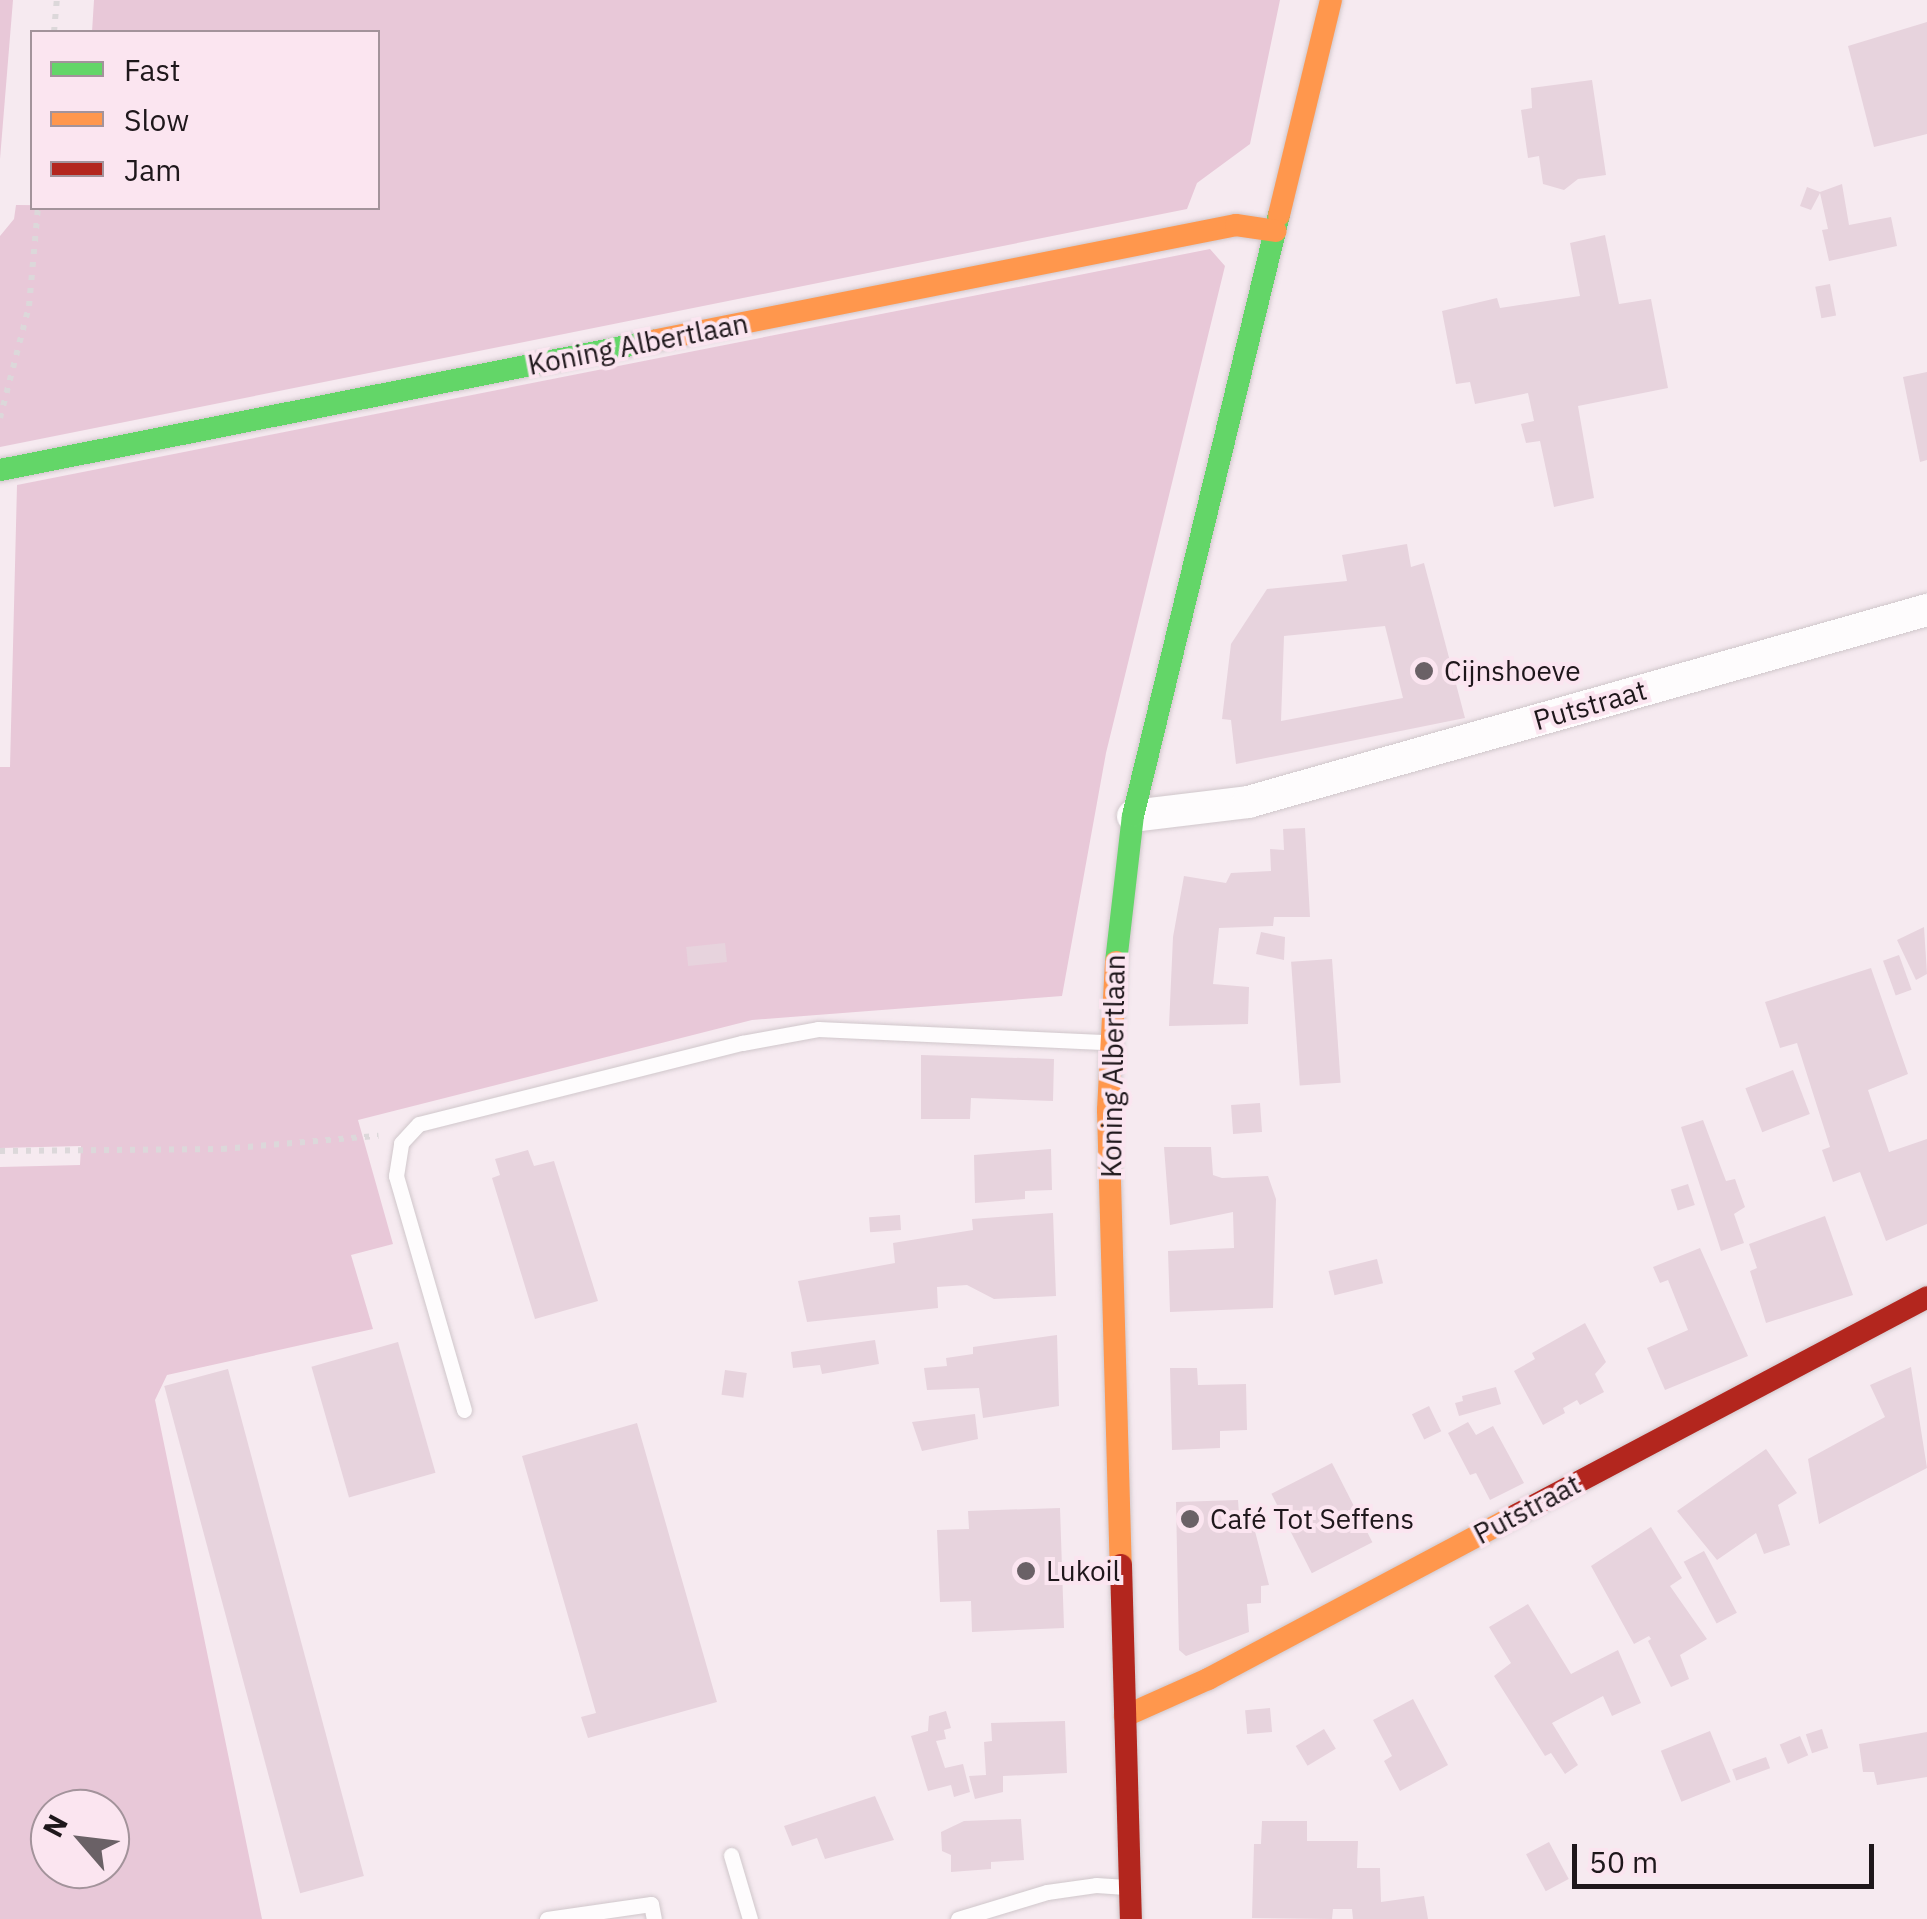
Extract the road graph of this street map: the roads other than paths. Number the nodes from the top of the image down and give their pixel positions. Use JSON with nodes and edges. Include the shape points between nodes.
{"nodes":[{"id":1,"x":1330,"y":0,"type":"edge"},
{"id":2,"x":1276,"y":231,"type":"junction"},
{"id":3,"x":0,"y":470,"type":"edge"},
{"id":4,"x":1927,"y":610,"type":"edge"},
{"id":5,"x":1134,"y":816,"type":"junction"},
{"id":6,"x":1108,"y":1042,"type":"junction"},
{"id":7,"x":1927,"y":1297,"type":"edge"},
{"id":8,"x":464,"y":1410,"type":"dead end"},
{"id":9,"x":1124,"y":1716,"type":"junction"},
{"id":10,"x":730,"y":1855,"type":"dead end"},
{"id":11,"x":1130,"y":1887,"type":"junction"},
{"id":12,"x":548,"y":1919,"type":"edge"},
{"id":13,"x":654,"y":1919,"type":"edge"},
{"id":14,"x":750,"y":1919,"type":"edge"},
{"id":15,"x":958,"y":1919,"type":"edge"},
{"id":16,"x":1131,"y":1919,"type":"edge"}],
"edges":[{"from":1,"to":2,"type":"street","name":"Koning Albertlaan"},
{"from":2,"to":3,"type":"street","name":"Koning Albertlaan","via":[[1236,224]]},
{"from":2,"to":5,"type":"street","name":"Koning Albertlaan"},
{"from":4,"to":5,"type":"street","name":"Putstraat","via":[[1248,802]]},
{"from":5,"to":6,"type":"street","name":"Koning Albertlaan"},
{"from":6,"to":8,"type":"lane","via":[[818,1029],[419,1124],[401,1144],[396,1176]]},
{"from":6,"to":9,"type":"street","name":"Koning Albertlaan"},
{"from":7,"to":9,"type":"street","name":"Putstraat","via":[[1208,1680]]},
{"from":9,"to":11,"type":"street","name":"Koning Albertlaan"},
{"from":10,"to":14,"type":"lane"},
{"from":11,"to":15,"type":"lane","via":[[1048,1892]]},
{"from":11,"to":16,"type":"street","name":"Koning Albertlaan"},
{"from":12,"to":13,"type":"lane","via":[[651,1904]]}]}
